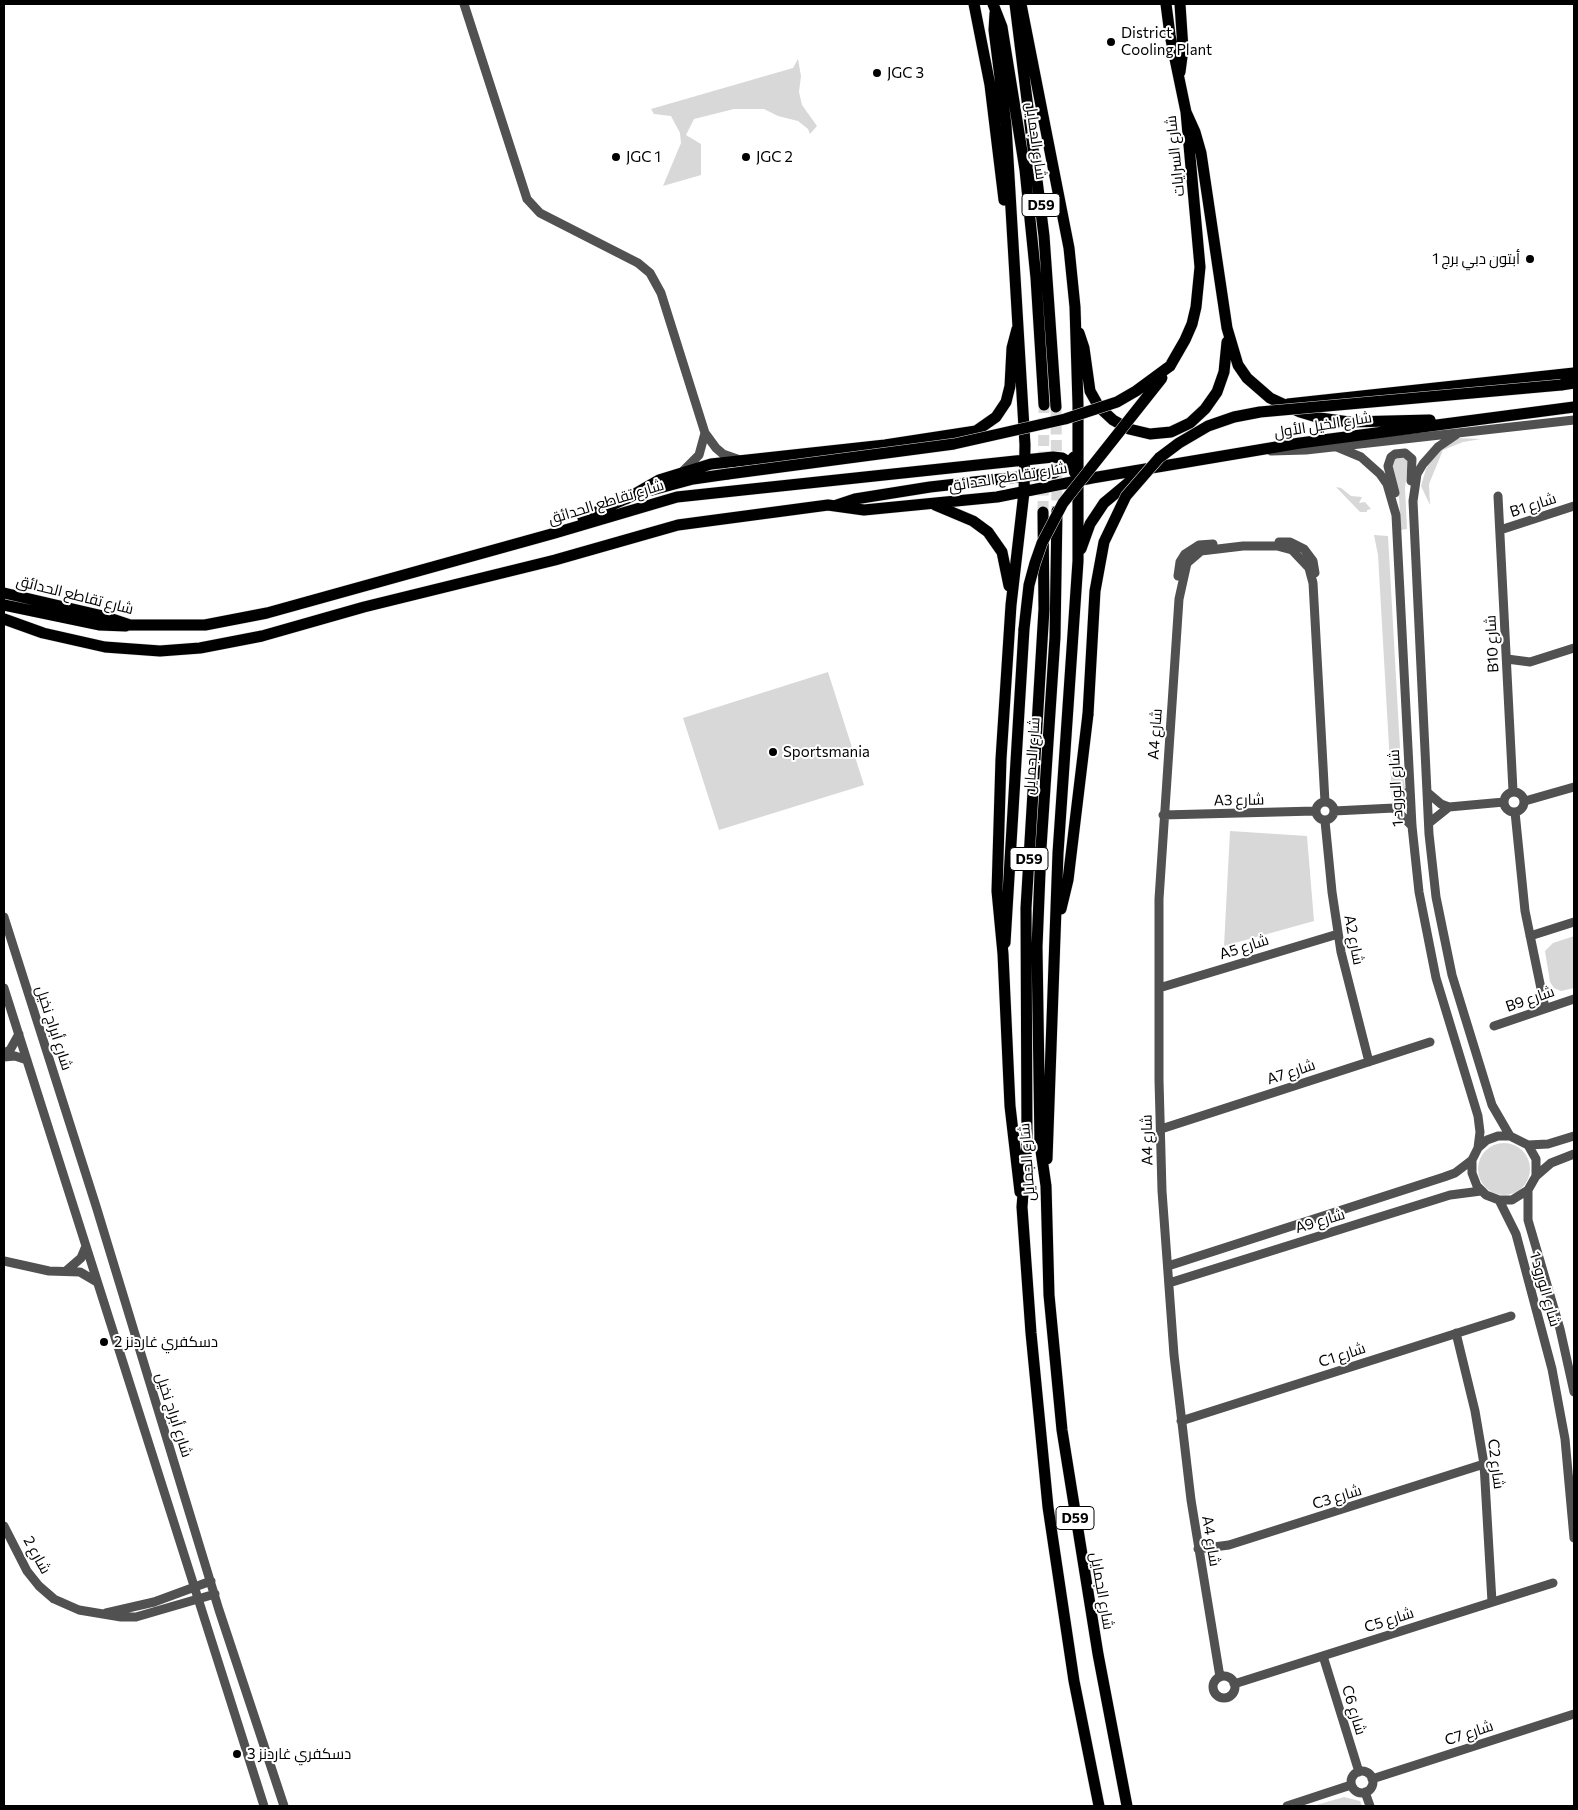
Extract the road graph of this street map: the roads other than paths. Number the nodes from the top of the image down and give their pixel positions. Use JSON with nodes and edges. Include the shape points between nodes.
{"nodes":[{"id":1,"x":464,"y":4,"type":"edge"},
{"id":2,"x":974,"y":4,"type":"edge"},
{"id":3,"x":1015,"y":4,"type":"edge"},
{"id":4,"x":1021,"y":4,"type":"edge"},
{"id":5,"x":1166,"y":4,"type":"edge"},
{"id":6,"x":1180,"y":4,"type":"edge"},
{"id":7,"x":994,"y":8,"type":"edge"},
{"id":8,"x":1179,"y":76,"type":"junction"},
{"id":9,"x":1186,"y":112,"type":"junction"},
{"id":10,"x":1012,"y":220,"type":"junction"},
{"id":11,"x":1020,"y":323,"type":"junction"},
{"id":12,"x":1075,"y":326,"type":"junction"},
{"id":13,"x":1227,"y":328,"type":"junction"},
{"id":14,"x":1170,"y":366,"type":"junction"},
{"id":15,"x":1574,"y":374,"type":"edge"},
{"id":16,"x":1574,"y":383,"type":"edge"},
{"id":17,"x":1284,"y":404,"type":"junction"},
{"id":18,"x":1044,"y":405,"type":"tunnel mouth"},
{"id":19,"x":1574,"y":407,"type":"edge"},
{"id":20,"x":1056,"y":408,"type":"tunnel mouth"},
{"id":21,"x":1574,"y":420,"type":"edge"},
{"id":22,"x":1445,"y":423,"type":"junction"},
{"id":23,"x":705,"y":433,"type":"junction"},
{"id":24,"x":1457,"y":434,"type":"junction"},
{"id":25,"x":1079,"y":446,"type":"junction"},
{"id":26,"x":1337,"y":447,"type":"junction"},
{"id":27,"x":1258,"y":450,"type":"junction"},
{"id":28,"x":741,"y":460,"type":"junction"},
{"id":29,"x":1025,"y":461,"type":"junction"},
{"id":30,"x":1070,"y":463,"type":"junction"},
{"id":31,"x":682,"y":471,"type":"junction"},
{"id":32,"x":1144,"y":471,"type":"junction"},
{"id":33,"x":1024,"y":476,"type":"junction"},
{"id":34,"x":1078,"y":481,"type":"junction"},
{"id":35,"x":1024,"y":492,"type":"junction"},
{"id":36,"x":1498,"y":496,"type":"dead end"},
{"id":37,"x":626,"y":499,"type":"junction"},
{"id":38,"x":934,"y":504,"type":"junction"},
{"id":39,"x":837,"y":505,"type":"junction"},
{"id":40,"x":1574,"y":506,"type":"edge"},
{"id":41,"x":1057,"y":510,"type":"tunnel mouth"},
{"id":42,"x":1043,"y":512,"type":"tunnel mouth"},
{"id":43,"x":1396,"y":515,"type":"junction"},
{"id":44,"x":1413,"y":520,"type":"junction"},
{"id":45,"x":1500,"y":530,"type":"junction"},
{"id":46,"x":555,"y":534,"type":"junction"},
{"id":47,"x":1078,"y":561,"type":"junction"},
{"id":48,"x":4,"y":593,"type":"edge"},
{"id":49,"x":4,"y":605,"type":"edge"},
{"id":50,"x":1011,"y":605,"type":"junction"},
{"id":51,"x":4,"y":620,"type":"edge"},
{"id":52,"x":130,"y":625,"type":"junction"},
{"id":53,"x":1574,"y":648,"type":"edge"},
{"id":54,"x":1507,"y":659,"type":"junction"},
{"id":55,"x":1574,"y":787,"type":"edge"},
{"id":56,"x":1410,"y":791,"type":"junction"},
{"id":57,"x":1513,"y":791,"type":"junction"},
{"id":58,"x":1428,"y":794,"type":"junction"},
{"id":59,"x":1525,"y":801,"type":"junction"},
{"id":60,"x":1325,"y":802,"type":"junction"},
{"id":61,"x":1504,"y":802,"type":"junction"},
{"id":62,"x":1449,"y":807,"type":"junction"},
{"id":63,"x":1394,"y":808,"type":"junction"},
{"id":64,"x":1334,"y":811,"type":"junction"},
{"id":65,"x":1316,"y":812,"type":"junction"},
{"id":66,"x":1515,"y":812,"type":"junction"},
{"id":67,"x":1163,"y":815,"type":"junction"},
{"id":68,"x":1325,"y":821,"type":"junction"},
{"id":69,"x":1429,"y":823,"type":"junction"},
{"id":70,"x":1412,"y":826,"type":"junction"},
{"id":71,"x":4,"y":917,"type":"edge"},
{"id":72,"x":1056,"y":922,"type":"junction"},
{"id":73,"x":1574,"y":922,"type":"edge"},
{"id":74,"x":1338,"y":934,"type":"junction"},
{"id":75,"x":1530,"y":936,"type":"junction"},
{"id":76,"x":1003,"y":954,"type":"junction"},
{"id":77,"x":4,"y":988,"type":"edge"},
{"id":78,"x":1159,"y":988,"type":"junction"},
{"id":79,"x":1574,"y":999,"type":"edge"},
{"id":80,"x":1545,"y":1008,"type":"junction"},
{"id":81,"x":1494,"y":1026,"type":"dead end"},
{"id":82,"x":19,"y":1034,"type":"junction"},
{"id":83,"x":1430,"y":1042,"type":"dead end"},
{"id":84,"x":4,"y":1053,"type":"edge"},
{"id":85,"x":4,"y":1057,"type":"edge"},
{"id":86,"x":27,"y":1060,"type":"junction"},
{"id":87,"x":1369,"y":1062,"type":"junction"},
{"id":88,"x":1160,"y":1129,"type":"junction"},
{"id":89,"x":1510,"y":1136,"type":"junction"},
{"id":90,"x":1574,"y":1136,"type":"edge"},
{"id":91,"x":1528,"y":1145,"type":"junction"},
{"id":92,"x":1478,"y":1148,"type":"junction"},
{"id":93,"x":1574,"y":1154,"type":"edge"},
{"id":94,"x":1472,"y":1160,"type":"junction"},
{"id":95,"x":1536,"y":1176,"type":"junction"},
{"id":96,"x":1046,"y":1186,"type":"junction"},
{"id":97,"x":1528,"y":1190,"type":"junction"},
{"id":98,"x":1481,"y":1191,"type":"junction"},
{"id":99,"x":1499,"y":1200,"type":"junction"},
{"id":100,"x":1022,"y":1207,"type":"junction"},
{"id":101,"x":86,"y":1246,"type":"junction"},
{"id":102,"x":4,"y":1261,"type":"edge"},
{"id":103,"x":1168,"y":1266,"type":"junction"},
{"id":104,"x":66,"y":1271,"type":"junction"},
{"id":105,"x":97,"y":1282,"type":"junction"},
{"id":106,"x":1169,"y":1283,"type":"junction"},
{"id":107,"x":1511,"y":1316,"type":"dead end"},
{"id":108,"x":1456,"y":1333,"type":"junction"},
{"id":109,"x":1574,"y":1392,"type":"edge"},
{"id":110,"x":1181,"y":1421,"type":"junction"},
{"id":111,"x":1484,"y":1464,"type":"junction"},
{"id":112,"x":4,"y":1526,"type":"edge"},
{"id":113,"x":1574,"y":1538,"type":"edge"},
{"id":114,"x":1198,"y":1549,"type":"junction"},
{"id":115,"x":211,"y":1580,"type":"junction"},
{"id":116,"x":1552,"y":1583,"type":"dead end"},
{"id":117,"x":195,"y":1587,"type":"junction"},
{"id":118,"x":215,"y":1594,"type":"junction"},
{"id":119,"x":198,"y":1599,"type":"junction"},
{"id":120,"x":1492,"y":1602,"type":"junction"},
{"id":121,"x":106,"y":1614,"type":"junction"},
{"id":122,"x":1323,"y":1656,"type":"junction"},
{"id":123,"x":1220,"y":1677,"type":"junction"},
{"id":124,"x":1234,"y":1684,"type":"junction"},
{"id":125,"x":1574,"y":1714,"type":"edge"},
{"id":126,"x":1359,"y":1772,"type":"junction"},
{"id":127,"x":1372,"y":1780,"type":"junction"},
{"id":128,"x":1350,"y":1786,"type":"junction"},
{"id":129,"x":1365,"y":1792,"type":"junction"},
{"id":130,"x":264,"y":1806,"type":"edge"},
{"id":131,"x":284,"y":1806,"type":"edge"},
{"id":132,"x":1099,"y":1806,"type":"edge"},
{"id":133,"x":1127,"y":1806,"type":"edge"},
{"id":134,"x":1287,"y":1806,"type":"edge"},
{"id":135,"x":1370,"y":1806,"type":"edge"}],
"edges":[{"from":1,"to":23,"type":"street","via":[[527,199],[540,212],[650,273],[660,293]]},
{"from":2,"to":10,"type":"main road","via":[[990,85],[1003,197]]},
{"from":3,"to":20,"type":"main road","name":"شارع الجمايل","number":"D59","via":[[1043,227]]},
{"from":4,"to":12,"type":"main road","via":[[1066,229]]},
{"from":5,"to":8,"type":"main road","name":"شارع السرايات"},
{"from":6,"to":8,"type":"main road","via":[[1183,49]]},
{"from":7,"to":10,"type":"main road"},
{"from":7,"to":18,"type":"main road","name":"شارع الجمايل","number":"D59","via":[[1002,27],[1025,170]]},
{"from":8,"to":9,"type":"main road","name":"شارع السرايات"},
{"from":9,"to":13,"type":"main road","via":[[1201,153]]},
{"from":9,"to":14,"type":"main road","name":"شارع السرايات","via":[[1199,247],[1196,306],[1185,340]]},
{"from":10,"to":11,"type":"main road"},
{"from":11,"to":28,"type":"main road","via":[[1012,348],[1006,402],[996,417],[976,431],[885,445]]},
{"from":11,"to":29,"type":"main road"},
{"from":12,"to":13,"type":"main road","via":[[1084,348],[1090,391],[1099,407],[1129,430],[1150,434],[1178,429],[1206,409],[1224,372]]},
{"from":12,"to":25,"type":"main road"},
{"from":13,"to":17,"type":"main road","via":[[1238,365],[1247,378],[1258,389]]},
{"from":14,"to":37,"type":"main road","bridge":true,"via":[[1117,402],[1065,419],[954,444],[676,483]]},
{"from":14,"to":76,"type":"main road","name":"شارع السرايات","bridge":true,"via":[[1064,503],[1042,543],[1035,564],[1024,629],[1008,918]]},
{"from":15,"to":17,"type":"main road"},
{"from":16,"to":72,"type":"main road","bridge":true,"via":[[1260,412],[1208,426],[1159,458],[1136,483],[1114,518],[1104,542],[1095,591],[1088,714],[1068,880]]},
{"from":17,"to":22,"type":"main road","via":[[1306,414],[1334,420],[1413,419]]},
{"from":19,"to":22,"type":"main road","name":"شارع الخيل الأول"},
{"from":21,"to":24,"type":"street"},
{"from":22,"to":27,"type":"main road","name":"شارع الخيل الأول"},
{"from":23,"to":28,"type":"street","via":[[723,454]]},
{"from":23,"to":31,"type":"street","via":[[699,455]]},
{"from":24,"to":26,"type":"street"},
{"from":24,"to":44,"type":"street","name":"شارع الورود 1","via":[[1438,447],[1417,474]]},
{"from":25,"to":30,"type":"main road"},
{"from":25,"to":34,"type":"main road"},
{"from":26,"to":27,"type":"street","via":[[1290,452]]},
{"from":26,"to":43,"type":"street","name":"شارع الورود 1","via":[[1361,457],[1380,474],[1387,484]]},
{"from":27,"to":32,"type":"main road","name":"شارع الخيل الأول"},
{"from":28,"to":31,"type":"main road"},
{"from":29,"to":30,"type":"main road","name":"شارع تقاطع الحدائق","via":[[1053,457]]},
{"from":29,"to":33,"type":"main road"},
{"from":29,"to":46,"type":"main road","name":"شارع تقاطع الحدائق","via":[[685,496]]},
{"from":30,"to":33,"type":"main road","via":[[1054,473]]},
{"from":30,"to":34,"type":"main road","name":"شارع تقاطع الحدائق"},
{"from":31,"to":37,"type":"main road","via":[[648,485]]},
{"from":32,"to":34,"type":"main road","name":"شارع الخيل الأول"},
{"from":32,"to":47,"type":"main road","via":[[1104,503],[1088,530]]},
{"from":33,"to":35,"type":"main road"},
{"from":33,"to":39,"type":"main road","via":[[930,487]]},
{"from":34,"to":35,"type":"main road","name":"شارع تقاطع الحدائق"},
{"from":34,"to":47,"type":"main road"},
{"from":35,"to":38,"type":"main road","name":"شارع تقاطع الحدائق"},
{"from":35,"to":50,"type":"main road"},
{"from":36,"to":45,"type":"street","name":"B10 شارع"},
{"from":37,"to":46,"type":"main road"},
{"from":38,"to":39,"type":"main road","name":"شارع تقاطع الحدائق","via":[[864,510]]},
{"from":38,"to":50,"type":"main road","via":[[973,521],[996,541],[1005,563]]},
{"from":39,"to":51,"type":"main road","name":"شارع تقاطع الحدائق","via":[[662,528],[556,560],[262,636],[200,648],[151,651],[105,647]]},
{"from":40,"to":45,"type":"street","name":"B1 شارع"},
{"from":41,"to":96,"type":"main road","name":"شارع الجمايل","number":"D59","via":[[1055,637],[1040,848],[1037,947],[1038,1103],[1041,1165]]},
{"from":42,"to":100,"type":"main road","name":"شارع الجمايل","number":"D59","via":[[1044,609],[1026,908],[1028,1141]]},
{"from":43,"to":44,"type":"street","via":[[1395,491],[1388,466],[1391,457],[1400,452],[1409,455],[1413,464],[1410,500]]},
{"from":43,"to":56,"type":"street","name":"شارع الورود 1"},
{"from":44,"to":58,"type":"street","name":"شارع الورود 1"},
{"from":45,"to":54,"type":"street","name":"B10 شارع"},
{"from":46,"to":52,"type":"main road","name":"شارع تقاطع الحدائق","via":[[252,617],[190,626]]},
{"from":47,"to":72,"type":"main road"},
{"from":48,"to":52,"type":"main road","name":"شارع تقاطع الحدائق"},
{"from":49,"to":52,"type":"main road","via":[[100,625]]},
{"from":50,"to":76,"type":"main road","via":[[998,807],[997,891]]},
{"from":53,"to":54,"type":"street","via":[[1530,662]]},
{"from":54,"to":57,"type":"street","name":"B10 شارع"},
{"from":55,"to":59,"type":"street"},
{"from":56,"to":63,"type":"street"},
{"from":56,"to":70,"type":"street","name":"شارع الورود 1"},
{"from":57,"to":59,"type":"street","via":[[1521,794]]},
{"from":57,"to":61,"type":"street","via":[[1506,795]]},
{"from":58,"to":62,"type":"street"},
{"from":58,"to":69,"type":"street","name":"شارع الورود 1"},
{"from":59,"to":66,"type":"street"},
{"from":60,"to":64,"type":"street","via":[[1331,804]]},
{"from":60,"to":65,"type":"street","via":[[1318,805]]},
{"from":60,"to":67,"type":"street","name":"A4 شارع","via":[[1313,561],[1298,545],[1283,542],[1268,546],[1199,545],[1191,548],[1180,562],[1177,580],[1179,599]]},
{"from":61,"to":62,"type":"street"},
{"from":61,"to":66,"type":"street"},
{"from":62,"to":69,"type":"street"},
{"from":63,"to":64,"type":"street"},
{"from":63,"to":70,"type":"street"},
{"from":64,"to":68,"type":"street","via":[[1332,818]]},
{"from":65,"to":67,"type":"street","name":"A3 شارع"},
{"from":65,"to":68,"type":"street","via":[[1318,818]]},
{"from":66,"to":75,"type":"street"},
{"from":67,"to":78,"type":"street","name":"A4 شارع"},
{"from":68,"to":74,"type":"street","name":"A2 شارع"},
{"from":69,"to":89,"type":"street","name":"شارع الورود 1","via":[[1436,897],[1452,975],[1492,1105]]},
{"from":70,"to":92,"type":"street","name":"شارع الورود 1","via":[[1429,948],[1447,1020],[1478,1116]]},
{"from":71,"to":115,"type":"street","name":"شارع أبراج نخيل"},
{"from":72,"to":96,"type":"main road"},
{"from":73,"to":75,"type":"street"},
{"from":74,"to":78,"type":"street","name":"A5 شارع"},
{"from":74,"to":87,"type":"street","name":"A2 شارع"},
{"from":75,"to":80,"type":"street"},
{"from":76,"to":100,"type":"main road","via":[[1010,1106]]},
{"from":77,"to":82,"type":"street"},
{"from":78,"to":88,"type":"street","name":"A4 شارع"},
{"from":79,"to":80,"type":"street","name":"B9 شارع"},
{"from":80,"to":81,"type":"street","name":"B9 شارع"},
{"from":82,"to":84,"type":"street","via":[[10,1050]]},
{"from":82,"to":86,"type":"street"},
{"from":83,"to":87,"type":"street","name":"A7 شارع"},
{"from":85,"to":86,"type":"street"},
{"from":86,"to":101,"type":"street"},
{"from":87,"to":88,"type":"street","name":"A7 شارع"},
{"from":88,"to":103,"type":"street","name":"A4 شارع"},
{"from":89,"to":91,"type":"street"},
{"from":89,"to":92,"type":"street","via":[[1492,1137]]},
{"from":90,"to":91,"type":"street","via":[[1548,1144]]},
{"from":91,"to":95,"type":"street","via":[[1536,1160]]},
{"from":92,"to":94,"type":"street","name":"شارع الورود 1"},
{"from":93,"to":95,"type":"street","via":[[1551,1163]]},
{"from":94,"to":98,"type":"street","via":[[1472,1173]]},
{"from":94,"to":103,"type":"street","name":"A9 شارع","via":[[1450,1175]]},
{"from":95,"to":97,"type":"street","name":"شارع الورود 1"},
{"from":96,"to":133,"type":"main road","name":"شارع الجمايل","number":"D59","via":[[1049,1295],[1063,1440]]},
{"from":97,"to":99,"type":"street","via":[[1512,1200]]},
{"from":97,"to":109,"type":"street","name":"شارع الورود 1","via":[[1528,1220],[1560,1329]]},
{"from":98,"to":99,"type":"street"},
{"from":98,"to":106,"type":"street","name":"A9 شارع","via":[[1450,1194]]},
{"from":99,"to":113,"type":"street","name":"شارع الورود 1","via":[[1516,1234],[1552,1369],[1565,1439]]},
{"from":100,"to":132,"type":"main road","name":"شارع الجمايل","number":"D59","via":[[1048,1507],[1074,1681]]},
{"from":101,"to":104,"type":"street","via":[[80,1258]]},
{"from":101,"to":105,"type":"street"},
{"from":102,"to":104,"type":"street","via":[[49,1271]]},
{"from":103,"to":106,"type":"street","name":"A4 شارع"},
{"from":104,"to":105,"type":"street","via":[[80,1272]]},
{"from":105,"to":117,"type":"street"},
{"from":106,"to":110,"type":"street","name":"A4 شارع"},
{"from":107,"to":108,"type":"street","name":"C1 شارع"},
{"from":108,"to":110,"type":"street","name":"C1 شارع"},
{"from":108,"to":111,"type":"street","name":"C2 شارع"},
{"from":110,"to":114,"type":"street","name":"A4 شارع"},
{"from":111,"to":114,"type":"street","name":"C3 شارع","via":[[1230,1545]]},
{"from":111,"to":120,"type":"street","name":"C2 شارع"},
{"from":112,"to":121,"type":"street","name":"شارع 2","via":[[27,1571],[46,1593],[71,1608]]},
{"from":114,"to":123,"type":"street","name":"A4 شارع"},
{"from":115,"to":117,"type":"street","name":"شارع 2"},
{"from":115,"to":118,"type":"street","name":"شارع أبراج نخيل"},
{"from":116,"to":120,"type":"street","name":"C5 شارع"},
{"from":117,"to":119,"type":"street"},
{"from":117,"to":121,"type":"street","name":"شارع 2"},
{"from":118,"to":119,"type":"street","name":"شارع 2"},
{"from":118,"to":131,"type":"street","name":"شارع أبراج نخيل"},
{"from":119,"to":121,"type":"street","name":"شارع 2","via":[[136,1617]]},
{"from":119,"to":130,"type":"street"},
{"from":120,"to":122,"type":"street","name":"C5 شارع"},
{"from":122,"to":124,"type":"street","name":"C5 شارع"},
{"from":122,"to":126,"type":"street","name":"C6 شارع"},
{"from":123,"to":124,"type":"street","via":[[1229,1678]]},
{"from":123,"to":124,"type":"street","via":[[1213,1686],[1220,1697],[1230,1696]]},
{"from":125,"to":127,"type":"street","name":"C7 شارع"},
{"from":126,"to":127,"type":"street","via":[[1366,1773]]},
{"from":126,"to":128,"type":"street","via":[[1352,1778]]},
{"from":127,"to":129,"type":"street"},
{"from":128,"to":129,"type":"street","via":[[1358,1792]]},
{"from":128,"to":134,"type":"street"},
{"from":129,"to":135,"type":"street"}]}
